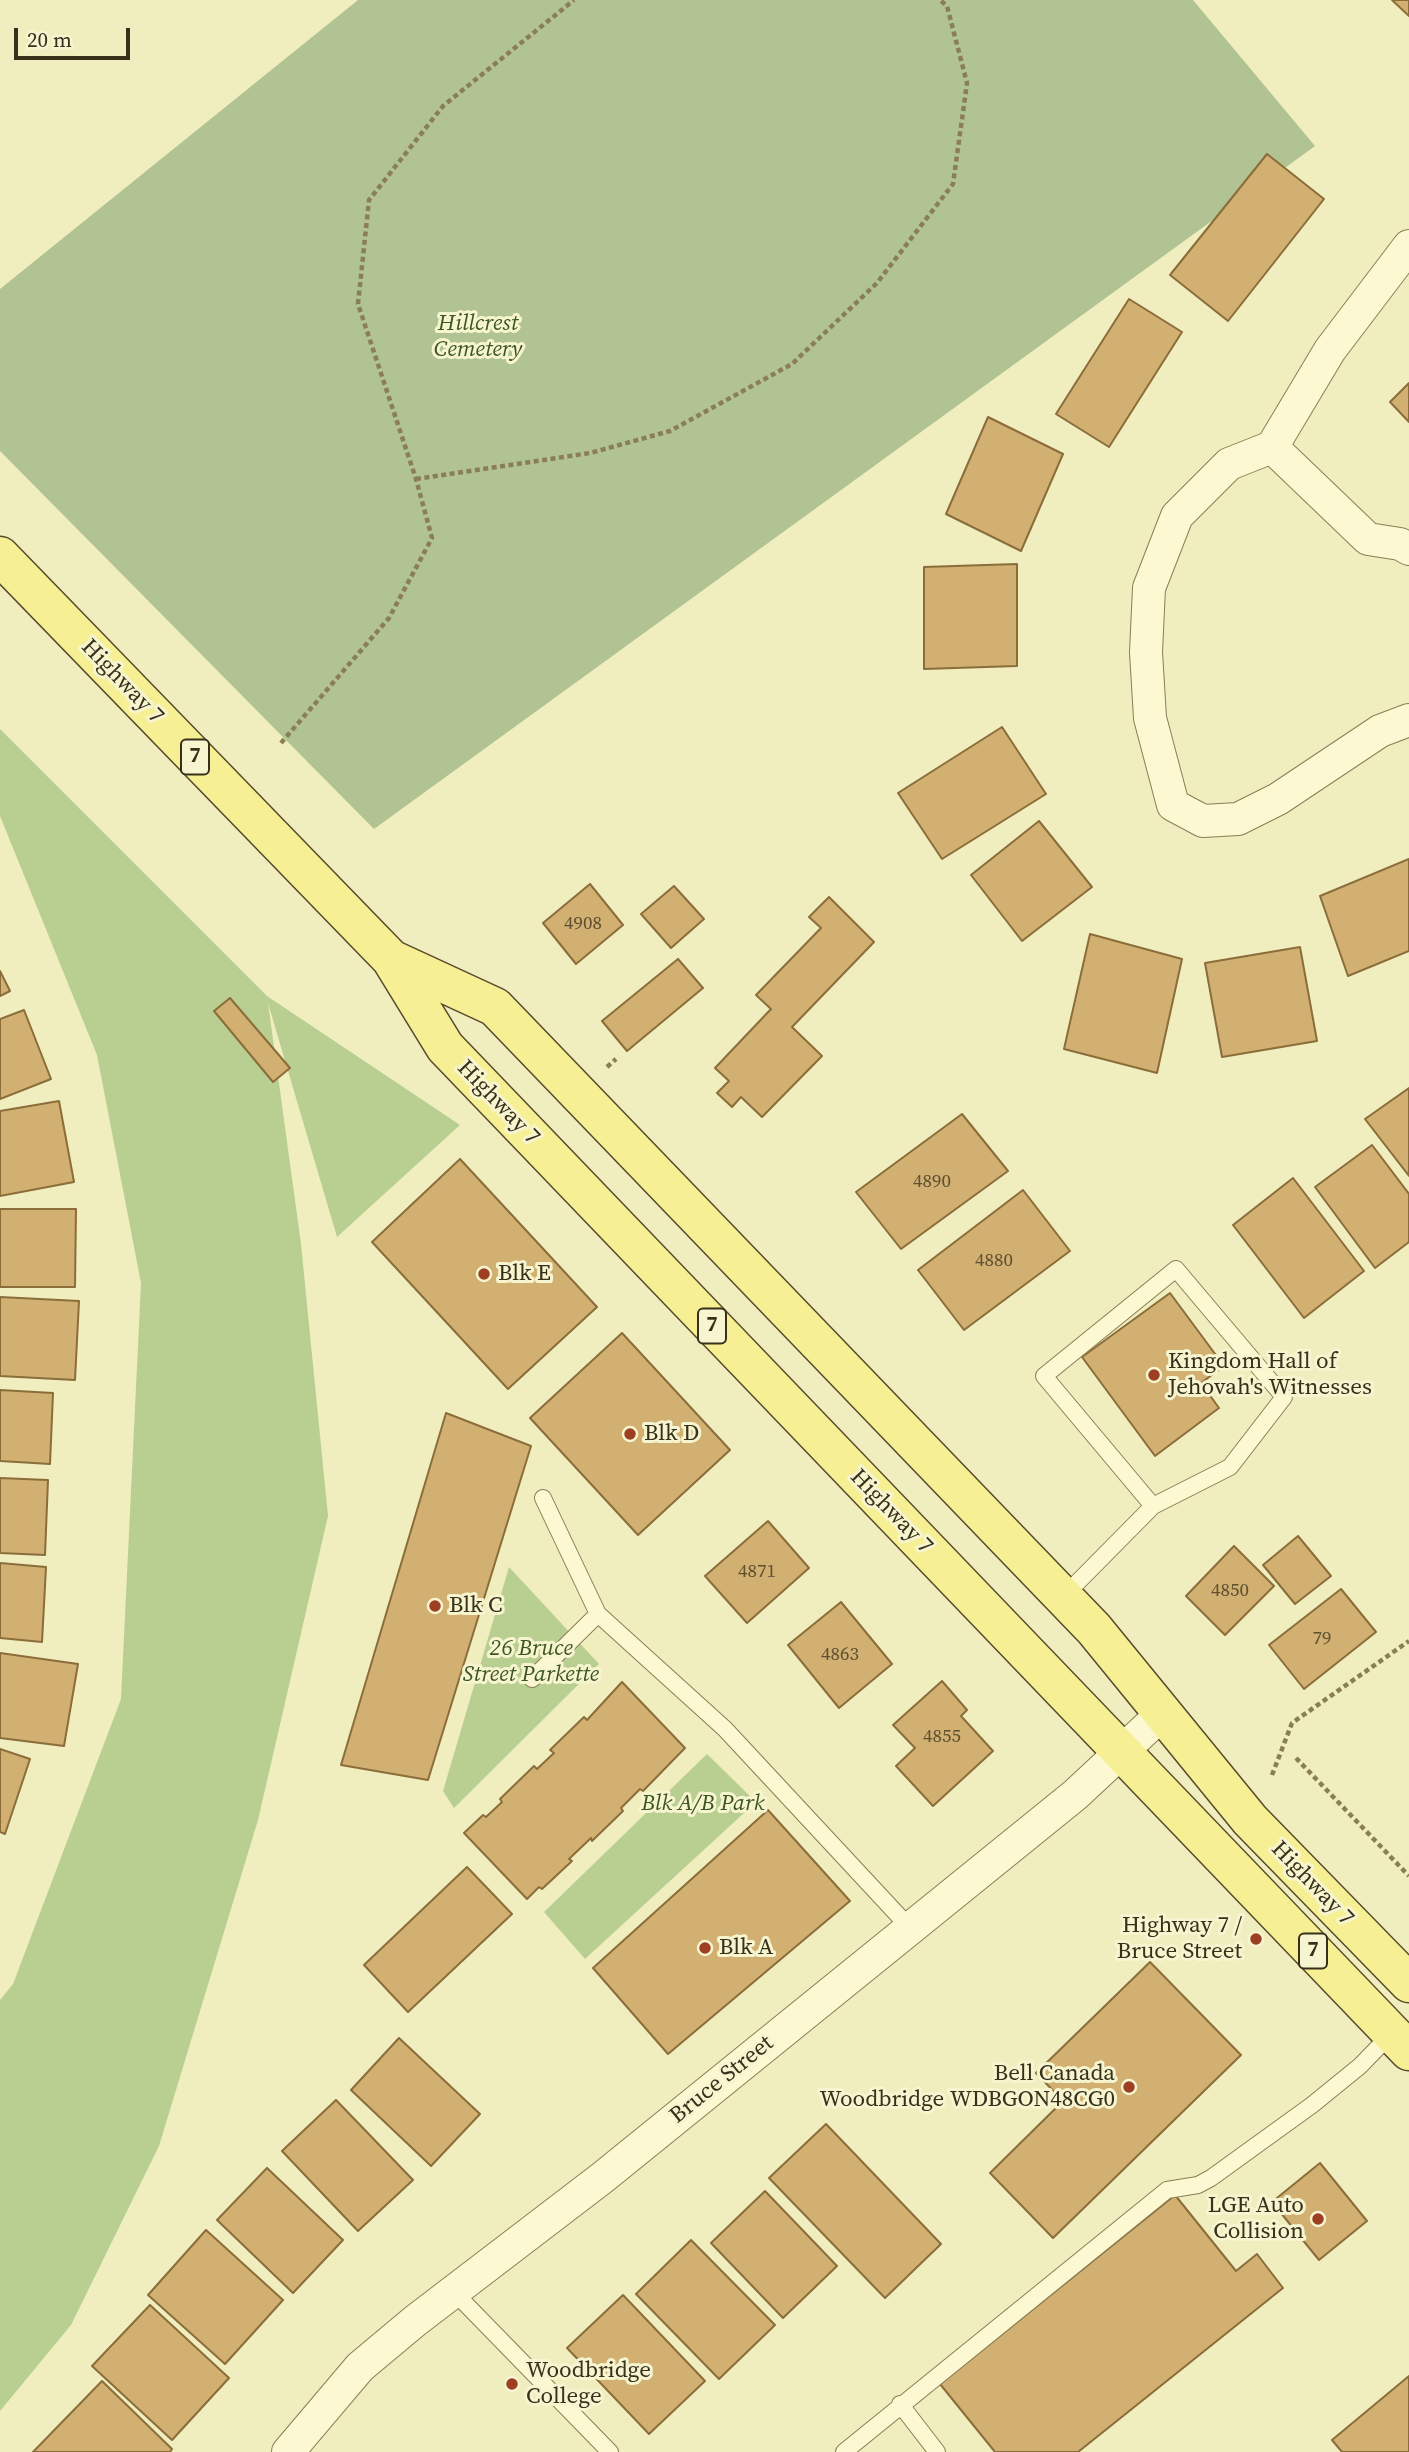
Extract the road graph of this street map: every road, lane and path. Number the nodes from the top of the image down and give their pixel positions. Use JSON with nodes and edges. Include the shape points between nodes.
{"nodes":[{"id":1,"x":573,"y":0,"type":"edge"},
{"id":2,"x":940,"y":0,"type":"edge"},
{"id":3,"x":1409,"y":246,"type":"edge"},
{"id":4,"x":1272,"y":447,"type":"junction"},
{"id":5,"x":416,"y":479,"type":"junction"},
{"id":6,"x":1409,"y":549,"type":"edge"},
{"id":7,"x":0,"y":556,"type":"edge"},
{"id":8,"x":1409,"y":720,"type":"edge"},
{"id":9,"x":281,"y":743,"type":"dead end"},
{"id":10,"x":391,"y":959,"type":"junction"},
{"id":11,"x":543,"y":1499,"type":"dead end"},
{"id":12,"x":1153,"y":1506,"type":"junction"},
{"id":13,"x":1062,"y":1598,"type":"junction"},
{"id":14,"x":598,"y":1614,"type":"junction"},
{"id":15,"x":1409,"y":1641,"type":"edge"},
{"id":16,"x":533,"y":1679,"type":"dead end"},
{"id":17,"x":1163,"y":1713,"type":"junction"},
{"id":18,"x":1121,"y":1752,"type":"junction"},
{"id":19,"x":1296,"y":1758,"type":"dead end"},
{"id":20,"x":1272,"y":1775,"type":"dead end"},
{"id":21,"x":1409,"y":1876,"type":"edge"},
{"id":22,"x":910,"y":1928,"type":"junction"},
{"id":23,"x":1409,"y":1983,"type":"edge"},
{"id":24,"x":1401,"y":2042,"type":"edge"},
{"id":25,"x":453,"y":2291,"type":"junction"},
{"id":26,"x":900,"y":2404,"type":"junction"},
{"id":27,"x":288,"y":2452,"type":"edge"},
{"id":28,"x":610,"y":2452,"type":"edge"},
{"id":29,"x":844,"y":2452,"type":"edge"},
{"id":30,"x":937,"y":2452,"type":"edge"}],
"edges":[{"from":1,"to":5,"type":"path","via":[[443,106],[369,200],[358,304]]},
{"from":2,"to":5,"type":"path","via":[[947,6],[967,83],[953,184],[877,283],[792,365],[670,431],[590,453]]},
{"from":3,"to":4,"type":"street","via":[[1330,350]]},
{"from":4,"to":6,"type":"street","via":[[1368,539]]},
{"from":4,"to":8,"type":"street","via":[[1229,464],[1177,516],[1149,588],[1150,718],[1173,805],[1203,821],[1238,819],[1278,799],[1380,731]]},
{"from":5,"to":9,"type":"path","via":[[432,538],[389,618]]},
{"from":7,"to":10,"type":"main road","name":"Highway 7","number":"7"},
{"from":10,"to":13,"type":"main road","name":"Highway 7","number":"7","via":[[495,1007]]},
{"from":10,"to":18,"type":"main road","name":"Highway 7","number":"7","via":[[445,1047]]},
{"from":11,"to":14,"type":"lane"},
{"from":12,"to":12,"type":"lane","via":[[1230,1467],[1284,1397],[1176,1269],[1044,1376]]},
{"from":12,"to":13,"type":"lane"},
{"from":13,"to":17,"type":"main road","name":"Highway 7","number":"7","via":[[1094,1629]]},
{"from":14,"to":16,"type":"lane"},
{"from":14,"to":22,"type":"lane","via":[[725,1729]]},
{"from":15,"to":20,"type":"path","via":[[1292,1723]]},
{"from":17,"to":18,"type":"street","name":"Bruce Street"},
{"from":17,"to":23,"type":"main road","name":"Highway 7","number":"7","via":[[1250,1820]]},
{"from":18,"to":22,"type":"street","name":"Bruce Street","via":[[1075,1795]]},
{"from":18,"to":24,"type":"main road","name":"Highway 7","number":"7"},
{"from":19,"to":21,"type":"path"},
{"from":22,"to":25,"type":"street","name":"Bruce Street","via":[[602,2178]]},
{"from":24,"to":26,"type":"lane","via":[[1360,2066],[1211,2178],[1167,2190]]},
{"from":25,"to":27,"type":"street","name":"Bruce Street","via":[[360,2367]]},
{"from":25,"to":28,"type":"lane"},
{"from":26,"to":29,"type":"lane"},
{"from":26,"to":30,"type":"lane"}]}
